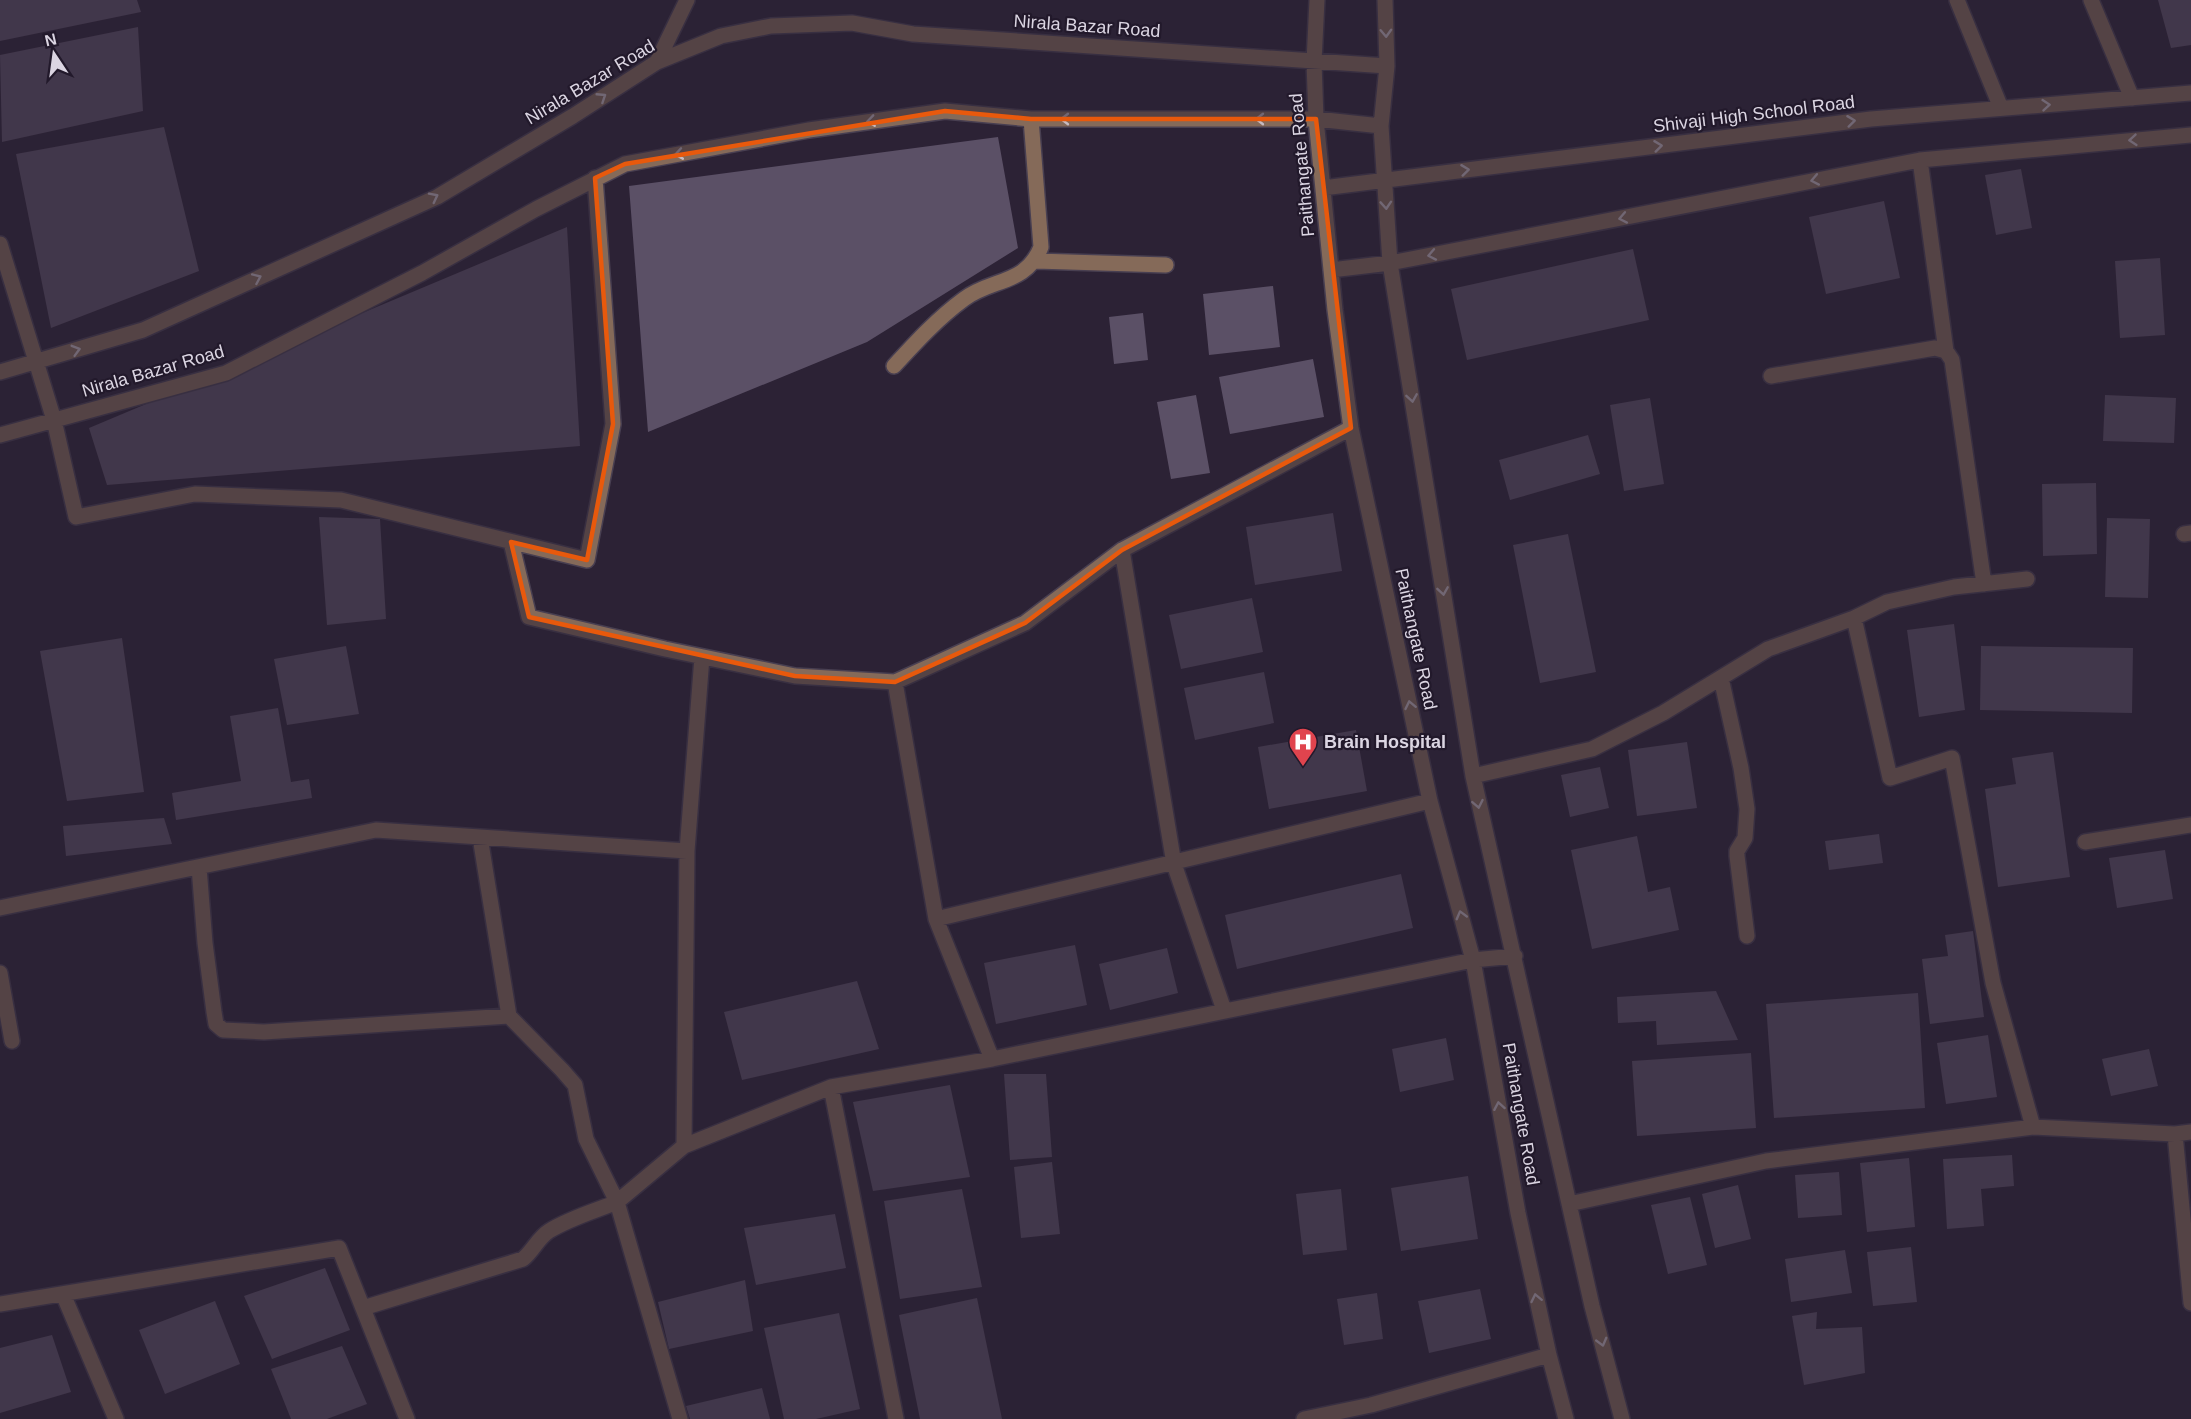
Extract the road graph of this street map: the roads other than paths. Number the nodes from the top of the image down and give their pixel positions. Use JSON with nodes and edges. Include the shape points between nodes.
{"nodes":[{"id":1,"x":687,"y":0,"type":"edge"},
{"id":2,"x":1317,"y":0,"type":"edge"},
{"id":3,"x":1385,"y":0,"type":"edge"},
{"id":4,"x":1957,"y":0,"type":"edge"},
{"id":5,"x":2091,"y":0,"type":"edge"},
{"id":6,"x":657,"y":62,"type":"junction"},
{"id":7,"x":1314,"y":62,"type":"junction"},
{"id":8,"x":1387,"y":66,"type":"junction"},
{"id":9,"x":2191,"y":93,"type":"edge"},
{"id":10,"x":2132,"y":98,"type":"junction"},
{"id":11,"x":2001,"y":108,"type":"junction"},
{"id":12,"x":1031,"y":119,"type":"junction"},
{"id":13,"x":1317,"y":119,"type":"junction"},
{"id":14,"x":1381,"y":126,"type":"junction"},
{"id":15,"x":2191,"y":135,"type":"edge"},
{"id":16,"x":1920,"y":160,"type":"junction"},
{"id":17,"x":595,"y":178,"type":"junction"},
{"id":18,"x":1385,"y":181,"type":"junction"},
{"id":19,"x":1323,"y":188,"type":"junction"},
{"id":20,"x":0,"y":244,"type":"edge"},
{"id":21,"x":1036,"y":261,"type":"junction"},
{"id":22,"x":1390,"y":263,"type":"junction"},
{"id":23,"x":1166,"y":265,"type":"dead end"},
{"id":24,"x":1331,"y":270,"type":"junction"},
{"id":25,"x":1946,"y":351,"type":"junction"},
{"id":26,"x":36,"y":362,"type":"junction"},
{"id":27,"x":894,"y":366,"type":"dead end"},
{"id":28,"x":0,"y":372,"type":"edge"},
{"id":29,"x":1771,"y":376,"type":"dead end"},
{"id":30,"x":54,"y":420,"type":"junction"},
{"id":31,"x":1352,"y":428,"type":"junction"},
{"id":32,"x":0,"y":435,"type":"edge"},
{"id":33,"x":511,"y":542,"type":"junction"},
{"id":34,"x":1122,"y":550,"type":"junction"},
{"id":35,"x":2027,"y":579,"type":"dead end"},
{"id":36,"x":1984,"y":584,"type":"junction"},
{"id":37,"x":1854,"y":618,"type":"junction"},
{"id":38,"x":702,"y":657,"type":"junction"},
{"id":39,"x":1721,"y":678,"type":"junction"},
{"id":40,"x":895,"y":682,"type":"junction"},
{"id":41,"x":1473,"y":776,"type":"junction"},
{"id":42,"x":1430,"y":801,"type":"junction"},
{"id":43,"x":2191,"y":825,"type":"edge"},
{"id":44,"x":480,"y":837,"type":"junction"},
{"id":45,"x":2085,"y":842,"type":"dead end"},
{"id":46,"x":687,"y":851,"type":"junction"},
{"id":47,"x":1174,"y":864,"type":"junction"},
{"id":48,"x":199,"y":867,"type":"junction"},
{"id":49,"x":0,"y":908,"type":"edge"},
{"id":50,"x":936,"y":919,"type":"junction"},
{"id":51,"x":1747,"y":936,"type":"dead end"},
{"id":52,"x":1515,"y":956,"type":"junction"},
{"id":53,"x":1473,"y":960,"type":"junction"},
{"id":54,"x":0,"y":972,"type":"edge"},
{"id":55,"x":1224,"y":1010,"type":"junction"},
{"id":56,"x":509,"y":1016,"type":"junction"},
{"id":57,"x":12,"y":1041,"type":"dead end"},
{"id":58,"x":992,"y":1059,"type":"junction"},
{"id":59,"x":831,"y":1087,"type":"junction"},
{"id":60,"x":2033,"y":1127,"type":"junction"},
{"id":61,"x":2191,"y":1132,"type":"edge"},
{"id":62,"x":2175,"y":1134,"type":"junction"},
{"id":63,"x":684,"y":1146,"type":"junction"},
{"id":64,"x":616,"y":1202,"type":"junction"},
{"id":65,"x":1569,"y":1204,"type":"junction"},
{"id":66,"x":63,"y":1294,"type":"junction"},
{"id":67,"x":2191,"y":1303,"type":"edge"},
{"id":68,"x":0,"y":1304,"type":"edge"},
{"id":69,"x":363,"y":1308,"type":"junction"},
{"id":70,"x":1549,"y":1355,"type":"junction"},
{"id":71,"x":116,"y":1419,"type":"edge"},
{"id":72,"x":407,"y":1419,"type":"edge"},
{"id":73,"x":680,"y":1419,"type":"edge"},
{"id":74,"x":896,"y":1419,"type":"edge"},
{"id":75,"x":1304,"y":1419,"type":"edge"},
{"id":76,"x":1566,"y":1419,"type":"edge"},
{"id":77,"x":1622,"y":1419,"type":"edge"}],
"edges":[{"from":1,"to":6,"type":"street"},
{"from":2,"to":7,"type":"street","name":"Paithangate Road"},
{"from":3,"to":8,"type":"street","name":"Paithangate Road","one_way":true},
{"from":4,"to":11,"type":"street"},
{"from":5,"to":10,"type":"street"},
{"from":6,"to":7,"type":"street","name":"Nirala Bazar Road","via":[[721,36],[771,26],[852,23],[913,34]]},
{"from":26,"to":6,"type":"street","name":"Nirala Bazar Road","one_way":true,"via":[[143,330],[437,196]]},
{"from":7,"to":8,"type":"street","name":"Nirala Bazar Road"},
{"from":7,"to":13,"type":"street","name":"Paithangate Road"},
{"from":8,"to":14,"type":"street","name":"Paithangate Road"},
{"from":9,"to":10,"type":"street","name":"Shivaji High School Road"},
{"from":11,"to":10,"type":"street","name":"Shivaji High School Road","one_way":true},
{"from":18,"to":11,"type":"street","name":"Shivaji High School Road","one_way":true,"via":[[1871,119]]},
{"from":13,"to":12,"type":"street","name":"Nirala Bazar Road","one_way":true},
{"from":12,"to":17,"type":"street","name":"Nirala Bazar Road","one_way":true,"via":[[933,112],[625,164]]},
{"from":12,"to":21,"type":"street","via":[[1041,247]]},
{"from":13,"to":14,"type":"street","name":"Nirala Bazar Road"},
{"from":13,"to":19,"type":"street","name":"Paithangate Road"},
{"from":14,"to":18,"type":"street","name":"Paithangate Road"},
{"from":15,"to":16,"type":"street","one_way":true},
{"from":16,"to":22,"type":"street","one_way":true},
{"from":16,"to":25,"type":"street"},
{"from":17,"to":30,"type":"street","name":"Nirala Bazar Road","via":[[422,273],[226,373]]},
{"from":17,"to":33,"type":"street","via":[[613,424],[587,560]]},
{"from":18,"to":19,"type":"street","name":"Shivaji High School Road"},
{"from":18,"to":22,"type":"street","name":"Paithangate Road","one_way":true},
{"from":19,"to":24,"type":"street","name":"Paithangate Road"},
{"from":20,"to":26,"type":"street"},
{"from":21,"to":23,"type":"street"},
{"from":21,"to":27,"type":"street","via":[[1027,270],[967,297],[943,315]]},
{"from":22,"to":24,"type":"street"},
{"from":22,"to":41,"type":"street","name":"Paithangate Road","one_way":true},
{"from":24,"to":31,"type":"street","name":"Paithangate Road"},
{"from":25,"to":29,"type":"street","via":[[1935,348]]},
{"from":25,"to":36,"type":"street","via":[[1952,360]]},
{"from":26,"to":28,"type":"street","name":"Nirala Bazar Road"},
{"from":26,"to":30,"type":"street"},
{"from":30,"to":32,"type":"street","name":"Nirala Bazar Road"},
{"from":30,"to":33,"type":"street","via":[[76,517],[195,494],[341,500]]},
{"from":31,"to":34,"type":"street"},
{"from":42,"to":31,"type":"street","name":"Paithangate Road","one_way":true},
{"from":33,"to":38,"type":"street","via":[[529,617]]},
{"from":34,"to":40,"type":"street","via":[[1025,623]]},
{"from":34,"to":47,"type":"street"},
{"from":35,"to":36,"type":"street"},
{"from":36,"to":37,"type":"street","via":[[1887,602]]},
{"from":37,"to":39,"type":"street","via":[[1768,649]]},
{"from":37,"to":60,"type":"street","via":[[1890,777],[1952,758],[1993,983]]},
{"from":38,"to":40,"type":"street","via":[[795,676]]},
{"from":38,"to":46,"type":"street"},
{"from":39,"to":41,"type":"street","via":[[1592,749]]},
{"from":39,"to":51,"type":"street","via":[[1747,809],[1745,838],[1737,851]]},
{"from":40,"to":50,"type":"street"},
{"from":41,"to":52,"type":"street","name":"Paithangate Road","one_way":true},
{"from":42,"to":47,"type":"street"},
{"from":53,"to":42,"type":"street","name":"Paithangate Road","one_way":true},
{"from":43,"to":45,"type":"street"},
{"from":44,"to":46,"type":"street"},
{"from":44,"to":48,"type":"street","via":[[376,830]]},
{"from":44,"to":56,"type":"street"},
{"from":46,"to":63,"type":"street"},
{"from":47,"to":50,"type":"street"},
{"from":47,"to":55,"type":"street"},
{"from":48,"to":49,"type":"street"},
{"from":48,"to":56,"type":"street","via":[[214,1012],[216,1024],[223,1030],[264,1032]]},
{"from":50,"to":58,"type":"street"},
{"from":52,"to":53,"type":"street"},
{"from":52,"to":65,"type":"street","name":"Paithangate Road"},
{"from":53,"to":55,"type":"street"},
{"from":70,"to":53,"type":"street","name":"Paithangate Road","one_way":true,"via":[[1518,1213]]},
{"from":54,"to":57,"type":"street"},
{"from":55,"to":58,"type":"street"},
{"from":56,"to":64,"type":"street","via":[[575,1085],[586,1139]]},
{"from":58,"to":59,"type":"street"},
{"from":59,"to":63,"type":"street"},
{"from":59,"to":74,"type":"street"},
{"from":60,"to":62,"type":"street"},
{"from":60,"to":65,"type":"street","via":[[1766,1161]]},
{"from":61,"to":62,"type":"street"},
{"from":62,"to":67,"type":"street"},
{"from":63,"to":64,"type":"street"},
{"from":64,"to":69,"type":"street","via":[[548,1232],[523,1259]]},
{"from":64,"to":73,"type":"street"},
{"from":65,"to":77,"type":"street","name":"Paithangate Road","one_way":true},
{"from":66,"to":68,"type":"street"},
{"from":66,"to":69,"type":"street","via":[[339,1248]]},
{"from":66,"to":71,"type":"street"},
{"from":69,"to":72,"type":"street"},
{"from":70,"to":75,"type":"street","via":[[1371,1405]]},
{"from":70,"to":76,"type":"street","name":"Paithangate Road"}]}
